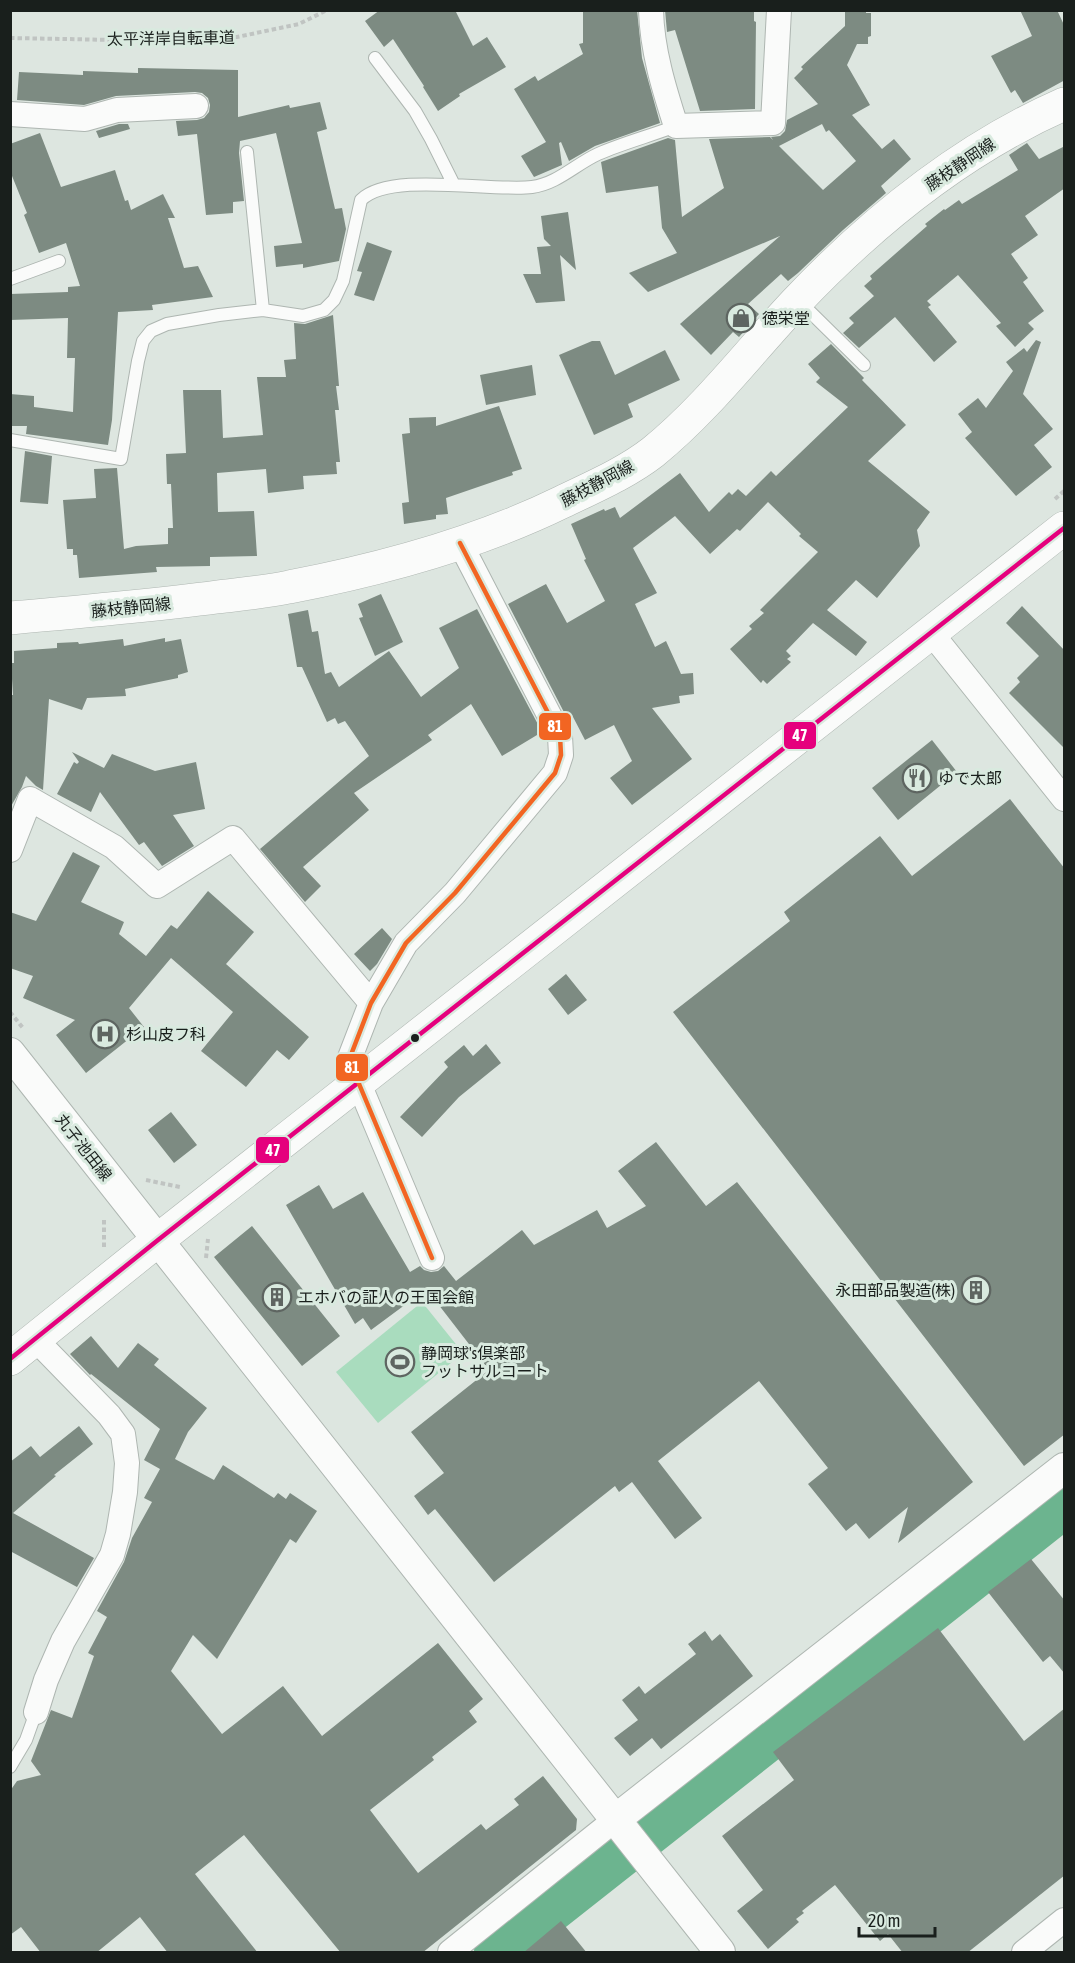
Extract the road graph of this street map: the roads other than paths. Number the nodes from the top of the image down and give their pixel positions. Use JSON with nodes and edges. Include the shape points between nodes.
{"nodes":[{"id":1,"x":651,"y":10,"type":"edge"},
{"id":2,"x":779,"y":10,"type":"edge"},
{"id":3,"x":375,"y":58,"type":"dead end"},
{"id":4,"x":1065,"y":104,"type":"edge"},
{"id":5,"x":196,"y":106,"type":"dead end"},
{"id":6,"x":10,"y":114,"type":"edge"},
{"id":7,"x":676,"y":126,"type":"junction"},
{"id":8,"x":247,"y":152,"type":"dead end"},
{"id":9,"x":454,"y":185,"type":"junction"},
{"id":10,"x":59,"y":261,"type":"dead end"},
{"id":11,"x":10,"y":279,"type":"edge"},
{"id":12,"x":798,"y":300,"type":"junction"},
{"id":13,"x":263,"y":310,"type":"junction"},
{"id":14,"x":864,"y":365,"type":"dead end"},
{"id":15,"x":10,"y":440,"type":"edge"},
{"id":16,"x":1065,"y":528,"type":"edge"},
{"id":17,"x":460,"y":543,"type":"junction"},
{"id":18,"x":10,"y":618,"type":"edge"},
{"id":19,"x":932,"y":634,"type":"junction"},
{"id":20,"x":1065,"y":799,"type":"edge"},
{"id":21,"x":10,"y":850,"type":"edge"},
{"id":22,"x":371,"y":1003,"type":"junction"},
{"id":23,"x":10,"y":1053,"type":"edge"},
{"id":24,"x":358,"y":1084,"type":"junction"},
{"id":25,"x":158,"y":1240,"type":"junction"},
{"id":26,"x":432,"y":1258,"type":"dead end"},
{"id":27,"x":23,"y":1349,"type":"edge"},
{"id":28,"x":1065,"y":1468,"type":"edge"},
{"id":29,"x":36,"y":1712,"type":"joint"},
{"id":30,"x":10,"y":1767,"type":"edge"},
{"id":31,"x":620,"y":1825,"type":"junction"},
{"id":32,"x":1065,"y":1920,"type":"edge"},
{"id":33,"x":450,"y":1953,"type":"edge"},
{"id":34,"x":720,"y":1953,"type":"edge"},
{"id":35,"x":1024,"y":1953,"type":"edge"}],
"edges":[{"from":1,"to":7,"type":"street","via":[[663,87]]},
{"from":2,"to":7,"type":"street","via":[[773,123]]},
{"from":3,"to":9,"type":"lane","via":[[415,111]]},
{"from":4,"to":12,"type":"main road","name":"藤枝静岡線","via":[[982,146],[929,183]]},
{"from":5,"to":6,"type":"street","via":[[117,110],[85,119]]},
{"from":7,"to":9,"type":"lane","via":[[596,155],[535,187]]},
{"from":8,"to":13,"type":"lane"},
{"from":9,"to":13,"type":"lane","via":[[396,186],[369,192],[361,200],[343,281],[334,300],[324,310],[303,316]]},
{"from":10,"to":11,"type":"lane"},
{"from":12,"to":14,"type":"lane"},
{"from":12,"to":17,"type":"main road","name":"藤枝静岡線","via":[[686,423],[650,454],[609,480],[525,520]]},
{"from":13,"to":15,"type":"lane","via":[[167,324],[151,331],[143,341],[138,361],[121,459]]},
{"from":16,"to":19,"type":"main road"},
{"from":17,"to":18,"type":"main road","name":"藤枝静岡線","via":[[411,560],[287,588]]},
{"from":17,"to":22,"type":"street","via":[[560,736],[561,755],[548,782],[456,893],[406,943]]},
{"from":19,"to":20,"type":"street"},
{"from":19,"to":24,"type":"main road"},
{"from":21,"to":22,"type":"street","via":[[30,799],[114,847],[157,886],[233,838]]},
{"from":22,"to":24,"type":"street","via":[[349,1060]]},
{"from":23,"to":25,"type":"street","name":"丸子池田線"},
{"from":24,"to":25,"type":"main road"},
{"from":24,"to":26,"type":"street"},
{"from":25,"to":27,"type":"main road"},
{"from":25,"to":31,"type":"street","name":"丸子池田線"},
{"from":27,"to":29,"type":"street","via":[[109,1415],[123,1434],[127,1463],[112,1555],[63,1641]]},
{"from":28,"to":31,"type":"street"},
{"from":29,"to":30,"type":"lane"},
{"from":31,"to":33,"type":"street"},
{"from":31,"to":34,"type":"street","name":"丸子池田線"},
{"from":32,"to":35,"type":"street"}]}
